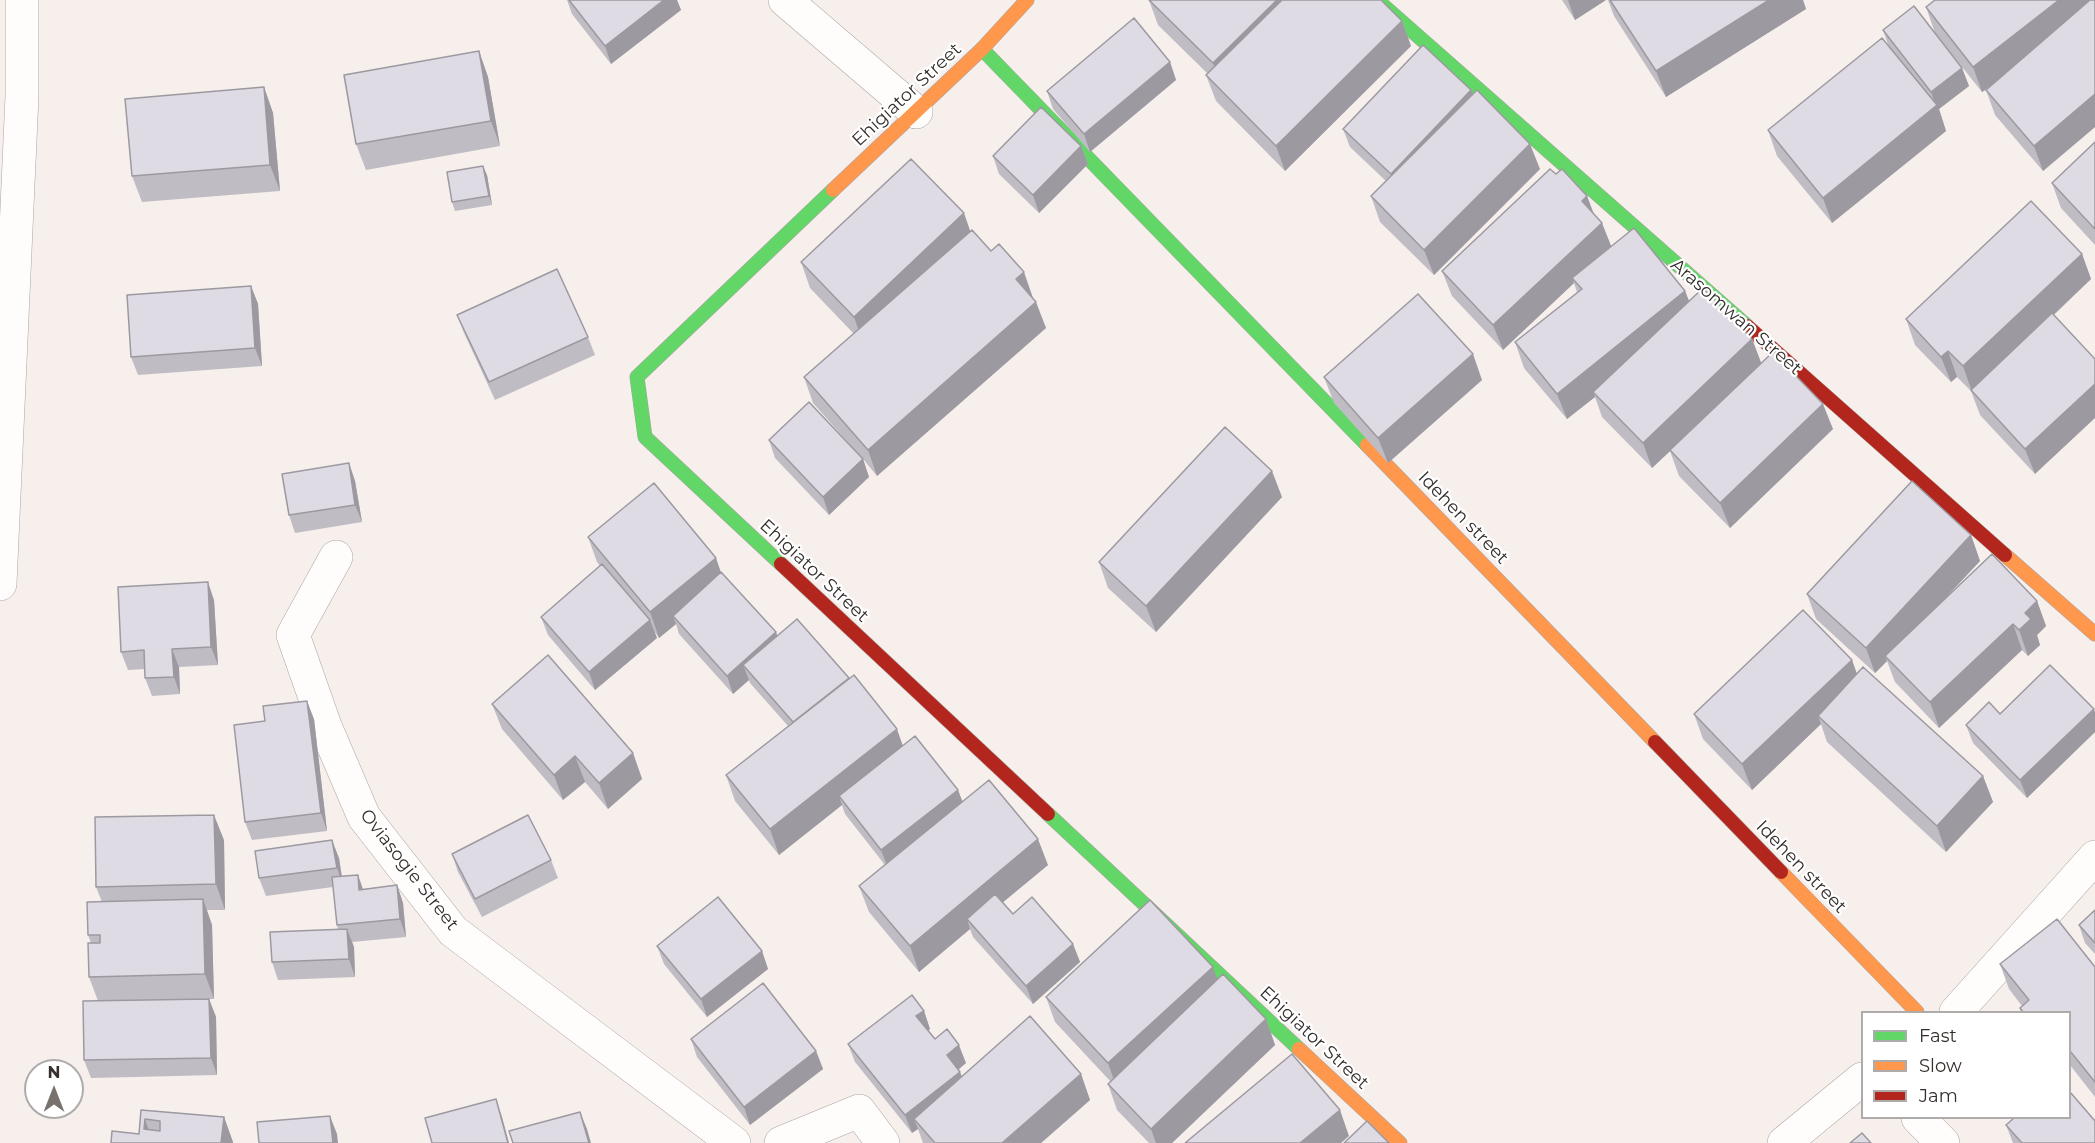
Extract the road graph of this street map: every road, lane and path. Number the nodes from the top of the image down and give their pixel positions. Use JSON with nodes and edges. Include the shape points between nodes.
{"nodes":[{"id":1,"x":22,"y":0,"type":"edge"},
{"id":2,"x":785,"y":0,"type":"edge"},
{"id":3,"x":1027,"y":0,"type":"edge"},
{"id":4,"x":1377,"y":0,"type":"edge"},
{"id":5,"x":982,"y":49,"type":"junction"},
{"id":6,"x":916,"y":112,"type":"junction"},
{"id":7,"x":336,"y":557,"type":"dead end"},
{"id":8,"x":0,"y":584,"type":"edge"},
{"id":9,"x":2095,"y":634,"type":"edge"},
{"id":10,"x":2095,"y":857,"type":"edge"},
{"id":11,"x":1916,"y":1011,"type":"edge"},
{"id":12,"x":1957,"y":1011,"type":"edge"},
{"id":13,"x":1861,"y":1081,"type":"edge"},
{"id":14,"x":1919,"y":1119,"type":"edge"},
{"id":15,"x":734,"y":1143,"type":"edge"},
{"id":16,"x":781,"y":1143,"type":"edge"},
{"id":17,"x":883,"y":1143,"type":"edge"},
{"id":18,"x":1400,"y":1143,"type":"edge"},
{"id":19,"x":1784,"y":1143,"type":"edge"},
{"id":20,"x":1943,"y":1143,"type":"edge"}],
"edges":[{"from":1,"to":8,"type":"street","via":[[21,108]]},
{"from":2,"to":6,"type":"street"},
{"from":3,"to":5,"type":"street","name":"Ehigiator Street"},
{"from":4,"to":9,"type":"street","name":"Arasomwan Street"},
{"from":5,"to":6,"type":"street","name":"Ehigiator Street"},
{"from":5,"to":11,"type":"street","name":"Idehen street"},
{"from":6,"to":18,"type":"street","name":"Ehigiator Street","via":[[637,377],[645,437]]},
{"from":7,"to":15,"type":"street","name":"Oviasogie Street","via":[[292,635],[364,817],[453,931]]},
{"from":10,"to":12,"type":"street"},
{"from":13,"to":19,"type":"street"},
{"from":14,"to":20,"type":"street"},
{"from":16,"to":17,"type":"street","via":[[859,1111]]}]}
